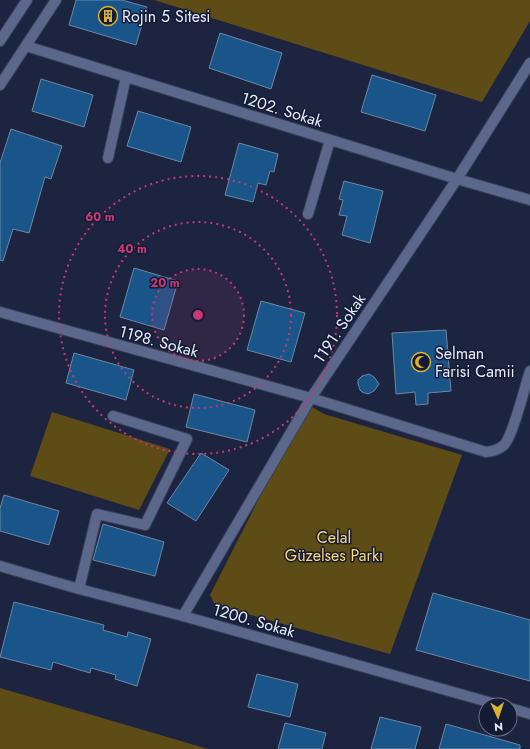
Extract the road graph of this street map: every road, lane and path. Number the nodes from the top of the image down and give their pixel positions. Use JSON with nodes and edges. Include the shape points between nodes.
{"nodes":[{"id":1,"x":27,"y":0,"type":"edge"},
{"id":2,"x":56,"y":0,"type":"edge"},
{"id":3,"x":0,"y":41,"type":"edge"},
{"id":4,"x":26,"y":46,"type":"junction"},
{"id":5,"x":530,"y":63,"type":"edge"},
{"id":6,"x":126,"y":77,"type":"junction"},
{"id":7,"x":0,"y":86,"type":"edge"},
{"id":8,"x":330,"y":140,"type":"junction"},
{"id":9,"x":108,"y":158,"type":"dead end"},
{"id":10,"x":457,"y":179,"type":"junction"},
{"id":11,"x":530,"y":200,"type":"edge"},
{"id":12,"x":308,"y":214,"type":"dead end"},
{"id":13,"x":0,"y":312,"type":"edge"},
{"id":14,"x":530,"y":371,"type":"edge"},
{"id":15,"x":311,"y":398,"type":"junction"},
{"id":16,"x":113,"y":416,"type":"dead end"},
{"id":17,"x":0,"y":566,"type":"edge"},
{"id":18,"x":79,"y":589,"type":"junction"},
{"id":19,"x":183,"y":616,"type":"junction"},
{"id":20,"x":478,"y":699,"type":"edge"},
{"id":21,"x":518,"y":710,"type":"edge"},
{"id":22,"x":530,"y":714,"type":"edge"}],
"edges":[{"from":1,"to":3,"type":"street"},
{"from":2,"to":4,"type":"street"},
{"from":4,"to":6,"type":"street","name":"1202. Sokak"},
{"from":4,"to":7,"type":"street"},
{"from":5,"to":10,"type":"street","name":"1191. Sokak"},
{"from":6,"to":8,"type":"street","name":"1202. Sokak"},
{"from":6,"to":9,"type":"street"},
{"from":8,"to":10,"type":"street","name":"1202. Sokak"},
{"from":8,"to":12,"type":"street"},
{"from":10,"to":11,"type":"street","name":"1202. Sokak"},
{"from":10,"to":15,"type":"street","name":"1191. Sokak"},
{"from":13,"to":15,"type":"street","name":"1198. Sokak"},
{"from":14,"to":15,"type":"street","name":"1198. Sokak","via":[[512,431],[504,444],[486,452]]},
{"from":15,"to":19,"type":"street","name":"1191. Sokak"},
{"from":16,"to":18,"type":"street","via":[[187,439],[145,525],[97,514]]},
{"from":17,"to":18,"type":"street","name":"1200. Sokak"},
{"from":18,"to":19,"type":"street","name":"1200. Sokak"},
{"from":19,"to":20,"type":"street","name":"1200. Sokak"},
{"from":21,"to":22,"type":"street"}]}
